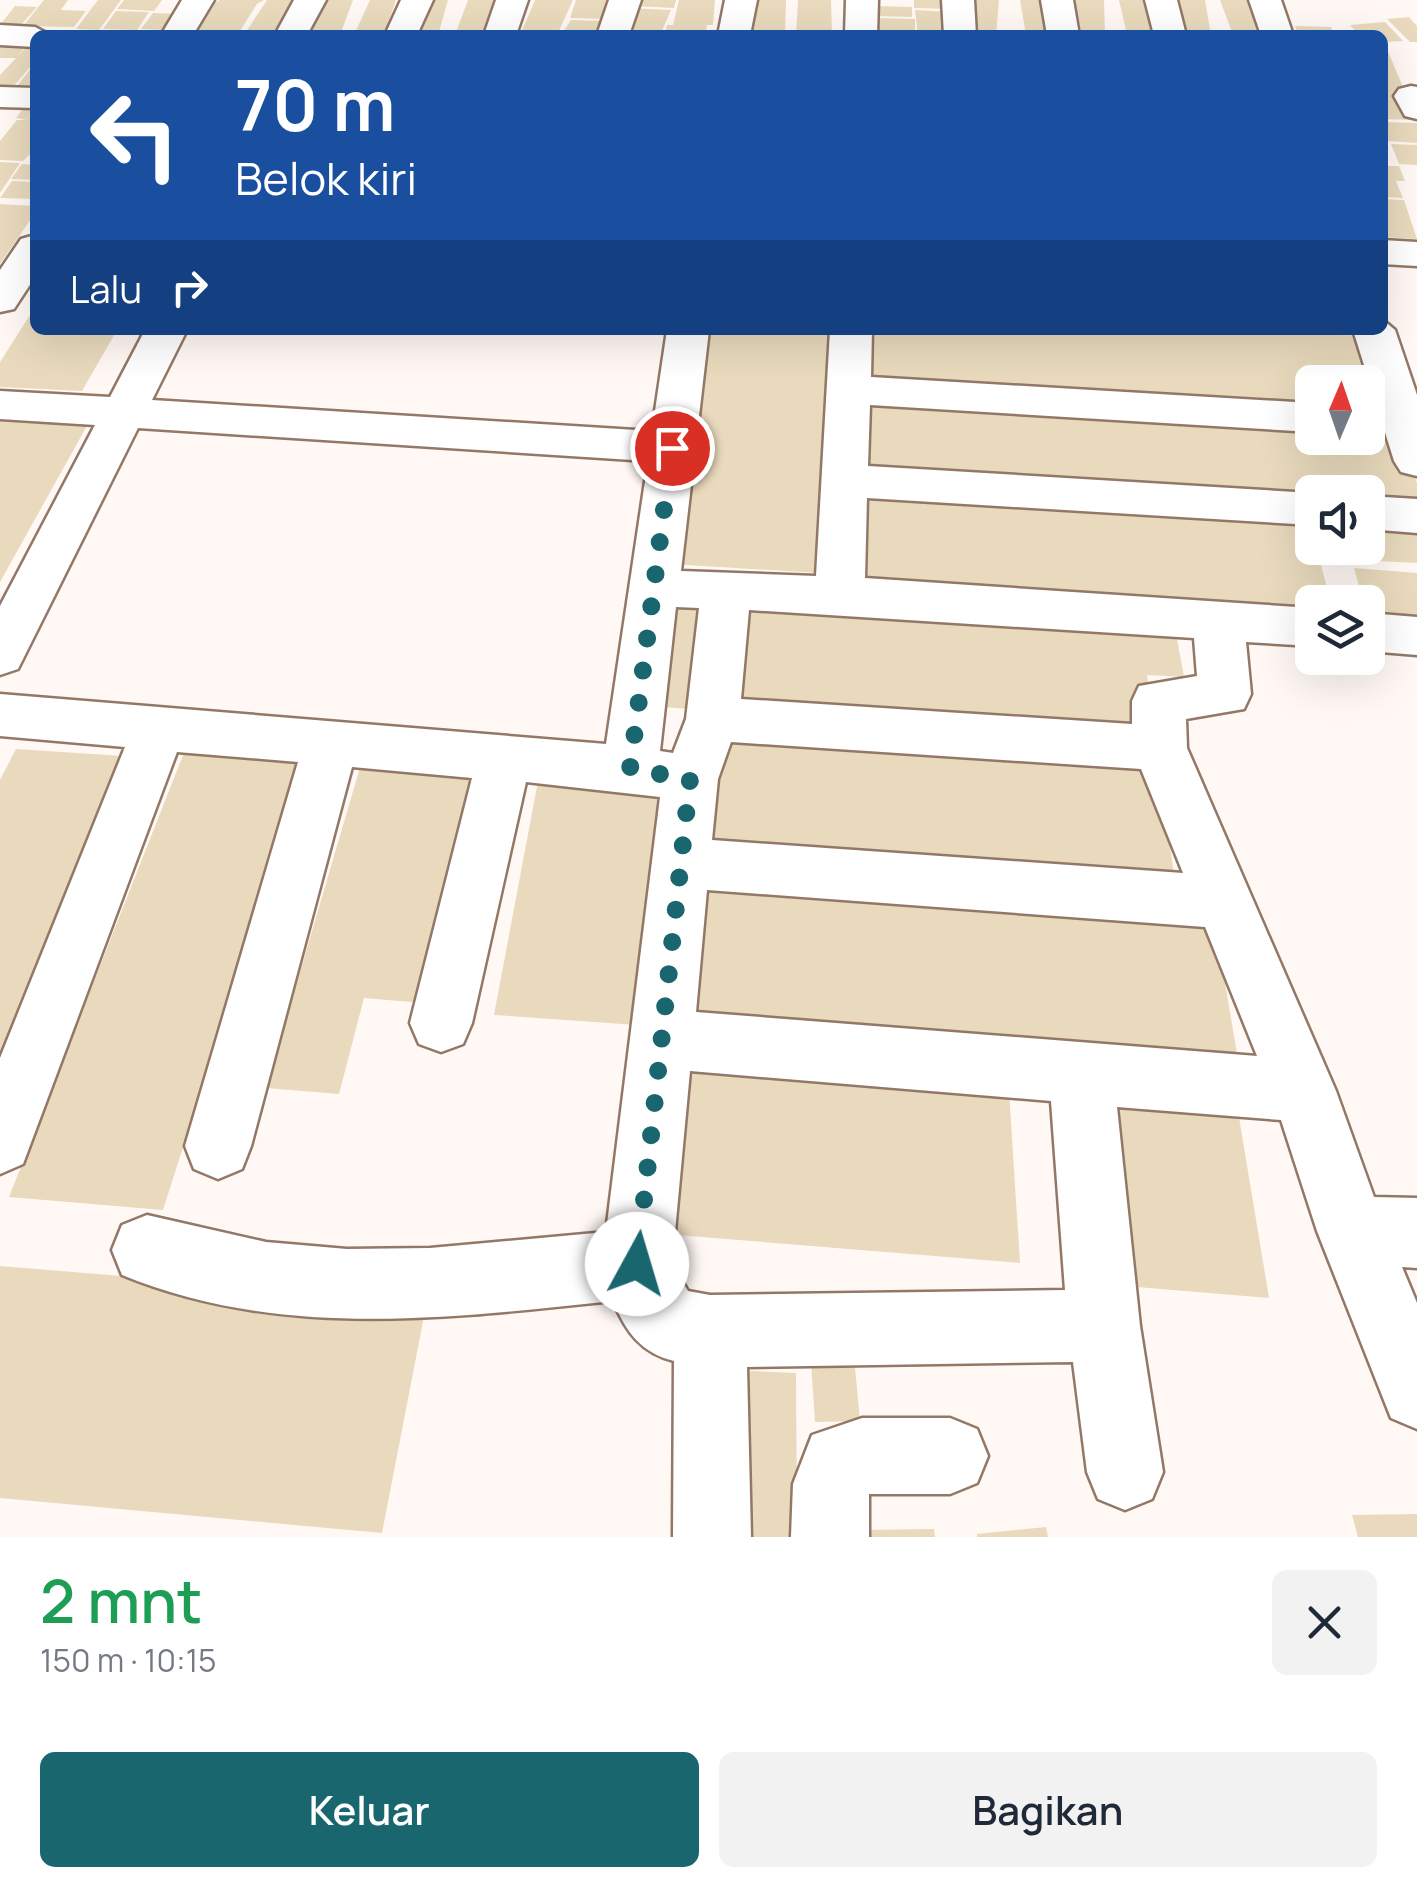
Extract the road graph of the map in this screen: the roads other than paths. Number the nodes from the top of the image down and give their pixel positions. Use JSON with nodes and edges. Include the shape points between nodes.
{"nodes":[{"id":1,"x":198,"y":0,"type":"edge"},
{"id":2,"x":310,"y":0,"type":"edge"},
{"id":3,"x":417,"y":0,"type":"edge"},
{"id":4,"x":512,"y":0,"type":"edge"},
{"id":5,"x":625,"y":0,"type":"edge"},
{"id":6,"x":741,"y":0,"type":"edge"},
{"id":7,"x":862,"y":0,"type":"edge"},
{"id":8,"x":958,"y":0,"type":"edge"},
{"id":9,"x":1057,"y":0,"type":"edge"},
{"id":10,"x":1161,"y":0,"type":"edge"},
{"id":11,"x":1265,"y":0,"type":"edge"},
{"id":12,"x":180,"y":30,"type":"edge"},
{"id":13,"x":294,"y":30,"type":"edge"},
{"id":14,"x":403,"y":30,"type":"edge"},
{"id":15,"x":502,"y":30,"type":"edge"},
{"id":16,"x":615,"y":30,"type":"edge"},
{"id":17,"x":735,"y":30,"type":"edge"},
{"id":18,"x":861,"y":30,"type":"edge"},
{"id":19,"x":960,"y":30,"type":"edge"},
{"id":20,"x":1063,"y":30,"type":"edge"},
{"id":21,"x":1169,"y":30,"type":"edge"},
{"id":22,"x":1276,"y":30,"type":"edge"},
{"id":23,"x":0,"y":35,"type":"edge"},
{"id":24,"x":30,"y":37,"type":"edge"},
{"id":25,"x":1388,"y":252,"type":"edge"},
{"id":26,"x":1417,"y":254,"type":"edge"},
{"id":27,"x":30,"y":255,"type":"edge"},
{"id":28,"x":0,"y":300,"type":"edge"},
{"id":29,"x":164,"y":335,"type":"edge"},
{"id":30,"x":687,"y":335,"type":"edge"},
{"id":31,"x":851,"y":335,"type":"edge"},
{"id":32,"x":1375,"y":335,"type":"edge"},
{"id":33,"x":850,"y":390,"type":"junction"},
{"id":34,"x":0,"y":405,"type":"edge"},
{"id":35,"x":125,"y":414,"type":"junction"},
{"id":36,"x":1295,"y":415,"type":"edge"},
{"id":37,"x":1396,"y":434,"type":"edge"},
{"id":38,"x":672,"y":448,"type":"junction"},
{"id":39,"x":846,"y":481,"type":"junction"},
{"id":40,"x":1295,"y":509,"type":"edge"},
{"id":41,"x":1385,"y":514,"type":"edge"},
{"id":42,"x":1417,"y":516,"type":"edge"},
{"id":43,"x":657,"y":588,"type":"junction"},
{"id":44,"x":726,"y":591,"type":"junction"},
{"id":45,"x":840,"y":596,"type":"junction"},
{"id":46,"x":1218,"y":620,"type":"junction"},
{"id":47,"x":1295,"y":626,"type":"edge"},
{"id":48,"x":1385,"y":633,"type":"edge"},
{"id":49,"x":1417,"y":636,"type":"edge"},
{"id":50,"x":0,"y":656,"type":"edge"},
{"id":51,"x":0,"y":714,"type":"edge"},
{"id":52,"x":713,"y":719,"type":"junction"},
{"id":53,"x":159,"y":729,"type":"junction"},
{"id":54,"x":331,"y":744,"type":"junction"},
{"id":55,"x":1160,"y":748,"type":"junction"},
{"id":56,"x":504,"y":758,"type":"junction"},
{"id":57,"x":660,"y":774,"type":"junction"},
{"id":58,"x":681,"y":863,"type":"junction"},
{"id":59,"x":1224,"y":902,"type":"junction"},
{"id":60,"x":440,"y":1023,"type":"dead end"},
{"id":61,"x":661,"y":1039,"type":"junction"},
{"id":62,"x":1080,"y":1071,"type":"junction"},
{"id":63,"x":1304,"y":1091,"type":"junction"},
{"id":64,"x":0,"y":1141,"type":"edge"},
{"id":65,"x":218,"y":1146,"type":"dead end"},
{"id":66,"x":1384,"y":1232,"type":"edge"},
{"id":67,"x":147,"y":1250,"type":"dead end"},
{"id":68,"x":637,"y":1264,"type":"junction"},
{"id":69,"x":1104,"y":1326,"type":"junction"},
{"id":70,"x":710,"y":1330,"type":"junction"},
{"id":71,"x":1417,"y":1392,"type":"edge"},
{"id":72,"x":950,"y":1456,"type":"dead end"},
{"id":73,"x":1125,"y":1472,"type":"dead end"},
{"id":74,"x":712,"y":1537,"type":"edge"},
{"id":75,"x":830,"y":1537,"type":"edge"}],
"edges":[{"from":1,"to":12,"type":"street"},
{"from":2,"to":13,"type":"street"},
{"from":3,"to":14,"type":"street"},
{"from":4,"to":15,"type":"street"},
{"from":5,"to":16,"type":"street"},
{"from":6,"to":17,"type":"street"},
{"from":7,"to":18,"type":"street"},
{"from":8,"to":19,"type":"street"},
{"from":9,"to":20,"type":"street"},
{"from":10,"to":21,"type":"street"},
{"from":11,"to":22,"type":"street"},
{"from":23,"to":24,"type":"street"},
{"from":25,"to":26,"type":"street"},
{"from":27,"to":28,"type":"street"},
{"from":29,"to":35,"type":"street"},
{"from":30,"to":38,"type":"street"},
{"from":31,"to":33,"type":"street"},
{"from":32,"to":37,"type":"street"},
{"from":33,"to":36,"type":"street"},
{"from":33,"to":39,"type":"street"},
{"from":34,"to":35,"type":"street"},
{"from":35,"to":38,"type":"street"},
{"from":35,"to":50,"type":"street"},
{"from":38,"to":43,"type":"street"},
{"from":39,"to":40,"type":"street"},
{"from":39,"to":45,"type":"street"},
{"from":41,"to":42,"type":"street"},
{"from":43,"to":44,"type":"street"},
{"from":43,"to":57,"type":"street"},
{"from":44,"to":45,"type":"street"},
{"from":44,"to":52,"type":"street"},
{"from":45,"to":46,"type":"street"},
{"from":46,"to":47,"type":"street"},
{"from":46,"to":55,"type":"street","via":[[1225,694],[1158,701]]},
{"from":48,"to":49,"type":"street"},
{"from":51,"to":53,"type":"street"},
{"from":52,"to":55,"type":"street"},
{"from":52,"to":57,"type":"street"},
{"from":53,"to":54,"type":"street"},
{"from":53,"to":64,"type":"street"},
{"from":54,"to":56,"type":"street"},
{"from":54,"to":65,"type":"street"},
{"from":55,"to":59,"type":"street"},
{"from":56,"to":57,"type":"street"},
{"from":56,"to":60,"type":"street"},
{"from":57,"to":58,"type":"street"},
{"from":58,"to":59,"type":"street"},
{"from":58,"to":61,"type":"street"},
{"from":59,"to":63,"type":"street"},
{"from":61,"to":62,"type":"street"},
{"from":61,"to":68,"type":"street"},
{"from":62,"to":63,"type":"street"},
{"from":62,"to":69,"type":"street"},
{"from":63,"to":66,"type":"street"},
{"from":66,"to":71,"type":"street"},
{"from":67,"to":68,"type":"street","via":[[228,1270],[350,1284]]},
{"from":68,"to":70,"type":"street","via":[[647,1296],[668,1324]]},
{"from":69,"to":70,"type":"street"},
{"from":69,"to":73,"type":"street"},
{"from":70,"to":74,"type":"street"},
{"from":72,"to":75,"type":"street","via":[[839,1462],[831,1484]]}]}
